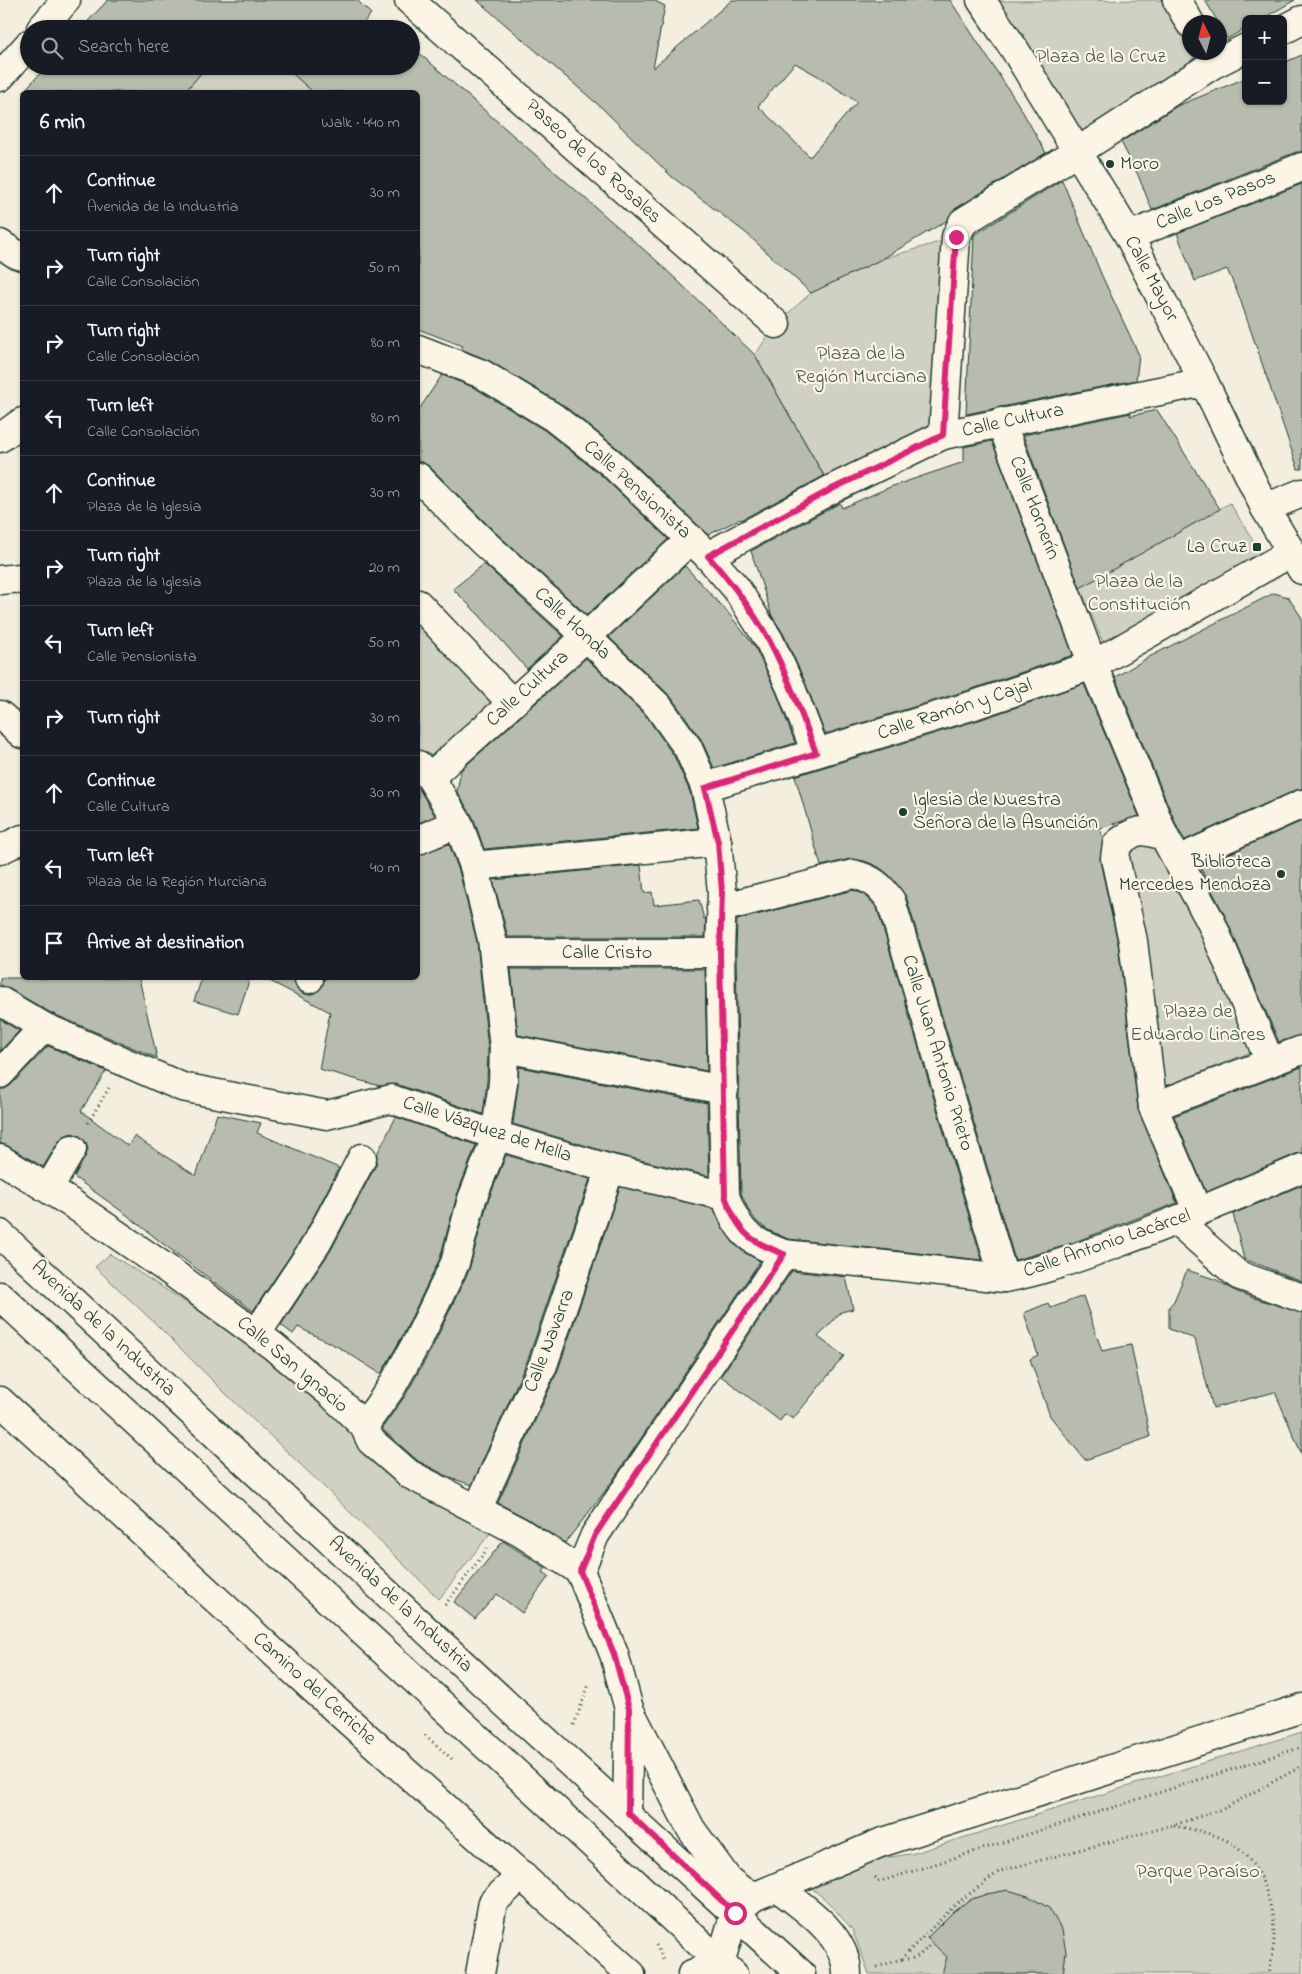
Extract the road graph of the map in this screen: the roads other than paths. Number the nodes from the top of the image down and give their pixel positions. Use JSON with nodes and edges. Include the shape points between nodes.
{"nodes":[{"id":1,"x":66,"y":0,"type":"edge"},
{"id":2,"x":409,"y":0,"type":"edge"},
{"id":3,"x":981,"y":0,"type":"edge"},
{"id":4,"x":1177,"y":0,"type":"edge"},
{"id":5,"x":1185,"y":15,"type":"edge"},
{"id":6,"x":49,"y":20,"type":"edge"},
{"id":7,"x":1302,"y":20,"type":"edge"},
{"id":8,"x":1287,"y":28,"type":"edge"},
{"id":9,"x":1242,"y":49,"type":"edge"},
{"id":10,"x":20,"y":54,"type":"edge"},
{"id":11,"x":1227,"y":54,"type":"edge"},
{"id":12,"x":1208,"y":60,"type":"edge"},
{"id":13,"x":0,"y":77,"type":"edge"},
{"id":14,"x":1077,"y":152,"type":"junction"},
{"id":15,"x":1302,"y":167,"type":"edge"},
{"id":16,"x":1129,"y":236,"type":"junction"},
{"id":17,"x":0,"y":244,"type":"edge"},
{"id":18,"x":20,"y":255,"type":"edge"},
{"id":19,"x":776,"y":324,"type":"dead end"},
{"id":20,"x":420,"y":349,"type":"edge"},
{"id":21,"x":1204,"y":382,"type":"junction"},
{"id":22,"x":1002,"y":422,"type":"junction"},
{"id":23,"x":20,"y":423,"type":"edge"},
{"id":24,"x":943,"y":435,"type":"junction"},
{"id":25,"x":0,"y":438,"type":"edge"},
{"id":26,"x":420,"y":479,"type":"edge"},
{"id":27,"x":1302,"y":493,"type":"edge"},
{"id":28,"x":1265,"y":508,"type":"junction"},
{"id":29,"x":700,"y":547,"type":"junction"},
{"id":30,"x":1297,"y":561,"type":"edge"},
{"id":31,"x":20,"y":578,"type":"edge"},
{"id":32,"x":0,"y":580,"type":"edge"},
{"id":33,"x":420,"y":606,"type":"edge"},
{"id":34,"x":586,"y":637,"type":"junction"},
{"id":35,"x":1093,"y":665,"type":"junction"},
{"id":36,"x":512,"y":703,"type":"junction"},
{"id":37,"x":0,"y":715,"type":"edge"},
{"id":38,"x":20,"y":732,"type":"edge"},
{"id":39,"x":816,"y":753,"type":"junction"},
{"id":40,"x":424,"y":771,"type":"edge"},
{"id":41,"x":705,"y":788,"type":"junction"},
{"id":42,"x":1302,"y":804,"type":"edge"},
{"id":43,"x":458,"y":823,"type":"junction"},
{"id":44,"x":1164,"y":836,"type":"junction"},
{"id":45,"x":420,"y":839,"type":"edge"},
{"id":46,"x":20,"y":840,"type":"edge"},
{"id":47,"x":718,"y":842,"type":"junction"},
{"id":48,"x":0,"y":850,"type":"edge"},
{"id":49,"x":1178,"y":860,"type":"junction"},
{"id":50,"x":474,"y":866,"type":"junction"},
{"id":51,"x":722,"y":908,"type":"junction"},
{"id":52,"x":494,"y":953,"type":"junction"},
{"id":53,"x":720,"y":953,"type":"junction"},
{"id":54,"x":0,"y":1001,"type":"edge"},
{"id":55,"x":44,"y":1027,"type":"junction"},
{"id":56,"x":504,"y":1048,"type":"junction"},
{"id":57,"x":1302,"y":1050,"type":"edge"},
{"id":58,"x":1270,"y":1062,"type":"junction"},
{"id":59,"x":0,"y":1074,"type":"edge"},
{"id":60,"x":724,"y":1090,"type":"junction"},
{"id":61,"x":1154,"y":1107,"type":"junction"},
{"id":62,"x":495,"y":1136,"type":"junction"},
{"id":63,"x":72,"y":1149,"type":"road end"},
{"id":64,"x":362,"y":1158,"type":"dead end"},
{"id":65,"x":0,"y":1159,"type":"edge"},
{"id":66,"x":1302,"y":1168,"type":"edge"},
{"id":67,"x":610,"y":1169,"type":"junction"},
{"id":68,"x":49,"y":1188,"type":"junction"},
{"id":69,"x":725,"y":1196,"type":"junction"},
{"id":70,"x":1188,"y":1217,"type":"junction"},
{"id":71,"x":0,"y":1234,"type":"edge"},
{"id":72,"x":784,"y":1254,"type":"junction"},
{"id":73,"x":1004,"y":1278,"type":"junction"},
{"id":74,"x":0,"y":1296,"type":"edge"},
{"id":75,"x":1302,"y":1298,"type":"edge"},
{"id":76,"x":257,"y":1333,"type":"junction"},
{"id":77,"x":0,"y":1401,"type":"edge"},
{"id":78,"x":364,"y":1426,"type":"junction"},
{"id":79,"x":478,"y":1508,"type":"junction"},
{"id":80,"x":580,"y":1571,"type":"junction"},
{"id":81,"x":1302,"y":1708,"type":"edge"},
{"id":82,"x":629,"y":1709,"type":"junction"},
{"id":83,"x":628,"y":1813,"type":"junction"},
{"id":84,"x":522,"y":1875,"type":"junction"},
{"id":85,"x":767,"y":1892,"type":"junction"},
{"id":86,"x":735,"y":1913,"type":"junction"},
{"id":87,"x":726,"y":1968,"type":"edge"},
{"id":88,"x":855,"y":1972,"type":"edge"},
{"id":89,"x":480,"y":1974,"type":"edge"},
{"id":90,"x":632,"y":1974,"type":"edge"},
{"id":91,"x":692,"y":1974,"type":"edge"},
{"id":92,"x":801,"y":1974,"type":"edge"}],
"edges":[{"from":1,"to":6,"type":"street"},
{"from":2,"to":19,"type":"street","name":"Paseo de los Rosales"},
{"from":3,"to":14,"type":"street","name":"Calle Mayor"},
{"from":4,"to":5,"type":"street"},
{"from":7,"to":8,"type":"street"},
{"from":9,"to":11,"type":"street"},
{"from":10,"to":13,"type":"street"},
{"from":12,"to":14,"type":"street"},
{"from":14,"to":16,"type":"street","name":"Calle Mayor"},
{"from":14,"to":24,"type":"street","via":[[963,222],[956,237]]},
{"from":15,"to":16,"type":"street","name":"Calle Los Pasos"},
{"from":16,"to":21,"type":"street","name":"Calle Mayor"},
{"from":17,"to":18,"type":"street"},
{"from":20,"to":29,"type":"street","name":"Calle Pensionista","via":[[482,374],[553,417],[610,462]]},
{"from":21,"to":22,"type":"street","name":"Calle Cultura"},
{"from":21,"to":28,"type":"street","name":"Calle Mayor"},
{"from":22,"to":24,"type":"street","name":"Calle Cultura"},
{"from":22,"to":35,"type":"street","name":"Calle Hornerín"},
{"from":23,"to":25,"type":"street"},
{"from":24,"to":29,"type":"street","name":"Calle Cultura","via":[[832,489]]},
{"from":26,"to":34,"type":"street","name":"Calle Honda"},
{"from":27,"to":28,"type":"street"},
{"from":28,"to":30,"type":"street","name":"Calle Mayor"},
{"from":29,"to":34,"type":"street","name":"Calle Cultura"},
{"from":29,"to":39,"type":"street","name":"Calle Pensionista","via":[[736,588],[769,640]]},
{"from":30,"to":35,"type":"street"},
{"from":31,"to":32,"type":"street"},
{"from":33,"to":36,"type":"street"},
{"from":34,"to":36,"type":"street","name":"Calle Cultura"},
{"from":34,"to":41,"type":"street","name":"Calle Honda","via":[[658,706],[688,748]]},
{"from":35,"to":39,"type":"street","name":"Calle Ramón y Cajal"},
{"from":35,"to":44,"type":"street"},
{"from":36,"to":40,"type":"street","name":"Calle Cultura"},
{"from":37,"to":38,"type":"street"},
{"from":39,"to":41,"type":"street","name":"Calle Ramón y Cajal"},
{"from":40,"to":43,"type":"street"},
{"from":41,"to":47,"type":"street","name":"Calle Honda"},
{"from":42,"to":49,"type":"street"},
{"from":43,"to":45,"type":"street"},
{"from":43,"to":50,"type":"street"},
{"from":44,"to":49,"type":"street"},
{"from":44,"to":61,"type":"street","via":[[1148,831],[1132,832],[1117,844],[1115,858],[1133,941]]},
{"from":46,"to":48,"type":"street"},
{"from":47,"to":50,"type":"street"},
{"from":47,"to":51,"type":"street","name":"Calle Honda"},
{"from":49,"to":58,"type":"street","via":[[1211,922]]},
{"from":50,"to":52,"type":"street"},
{"from":51,"to":53,"type":"street","name":"Calle Honda"},
{"from":51,"to":73,"type":"street","name":"Calle Juan Antonio Prieto","via":[[853,874],[870,879],[885,892],[891,901]]},
{"from":52,"to":53,"type":"street","name":"Calle Cristo"},
{"from":52,"to":56,"type":"street"},
{"from":53,"to":60,"type":"street","name":"Calle Honda"},
{"from":54,"to":55,"type":"street","name":"Calle Vázquez de Mella"},
{"from":55,"to":59,"type":"street"},
{"from":55,"to":62,"type":"street","name":"Calle Vázquez de Mella","via":[[182,1087],[327,1115],[391,1100]]},
{"from":56,"to":60,"type":"street"},
{"from":56,"to":62,"type":"street","via":[[503,1083]]},
{"from":57,"to":58,"type":"street"},
{"from":58,"to":61,"type":"street"},
{"from":60,"to":69,"type":"street","name":"Calle Honda"},
{"from":61,"to":70,"type":"street"},
{"from":62,"to":67,"type":"street","name":"Calle Vázquez de Mella"},
{"from":62,"to":78,"type":"street","via":[[472,1199],[454,1263],[409,1356]]},
{"from":63,"to":68,"type":"street"},
{"from":64,"to":76,"type":"street","via":[[317,1242]]},
{"from":65,"to":68,"type":"street","name":"Calle San Ignacio"},
{"from":66,"to":70,"type":"street","name":"Calle Antonio Lacárcel"},
{"from":67,"to":69,"type":"street","name":"Calle Vázquez de Mella"},
{"from":67,"to":79,"type":"street","name":"Calle Navarra","via":[[543,1365]]},
{"from":68,"to":76,"type":"street","name":"Calle San Ignacio"},
{"from":69,"to":72,"type":"street","name":"Calle Antonio Lacárcel","via":[[734,1220],[746,1235]]},
{"from":70,"to":73,"type":"street","name":"Calle Antonio Lacárcel","via":[[1053,1266]]},
{"from":70,"to":75,"type":"street","via":[[1238,1275]]},
{"from":71,"to":83,"type":"street","name":"Avenida de la Industria"},
{"from":72,"to":73,"type":"street","name":"Calle Antonio Lacárcel"},
{"from":72,"to":80,"type":"street","via":[[595,1535]]},
{"from":74,"to":87,"type":"street"},
{"from":76,"to":78,"type":"street","name":"Calle San Ignacio","via":[[330,1393]]},
{"from":77,"to":84,"type":"street","name":"Camino del Cerriche","via":[[342,1715]]},
{"from":78,"to":79,"type":"street","name":"Calle San Ignacio","via":[[372,1441],[409,1474]]},
{"from":79,"to":80,"type":"street","name":"Calle San Ignacio"},
{"from":80,"to":82,"type":"street","via":[[614,1654]]},
{"from":81,"to":85,"type":"street","via":[[880,1843]]},
{"from":82,"to":83,"type":"street"},
{"from":82,"to":85,"type":"street","via":[[691,1829],[728,1880],[742,1891]]},
{"from":83,"to":86,"type":"street","name":"Avenida de la Industria"},
{"from":84,"to":89,"type":"street","via":[[493,1902]]},
{"from":84,"to":90,"type":"street","name":"Camino del Cerriche"},
{"from":85,"to":86,"type":"street","via":[[745,1903]]},
{"from":85,"to":88,"type":"street","via":[[828,1930]]},
{"from":86,"to":87,"type":"street"},
{"from":86,"to":92,"type":"street","name":"Avenida de la Industria"},
{"from":87,"to":91,"type":"street"}]}
